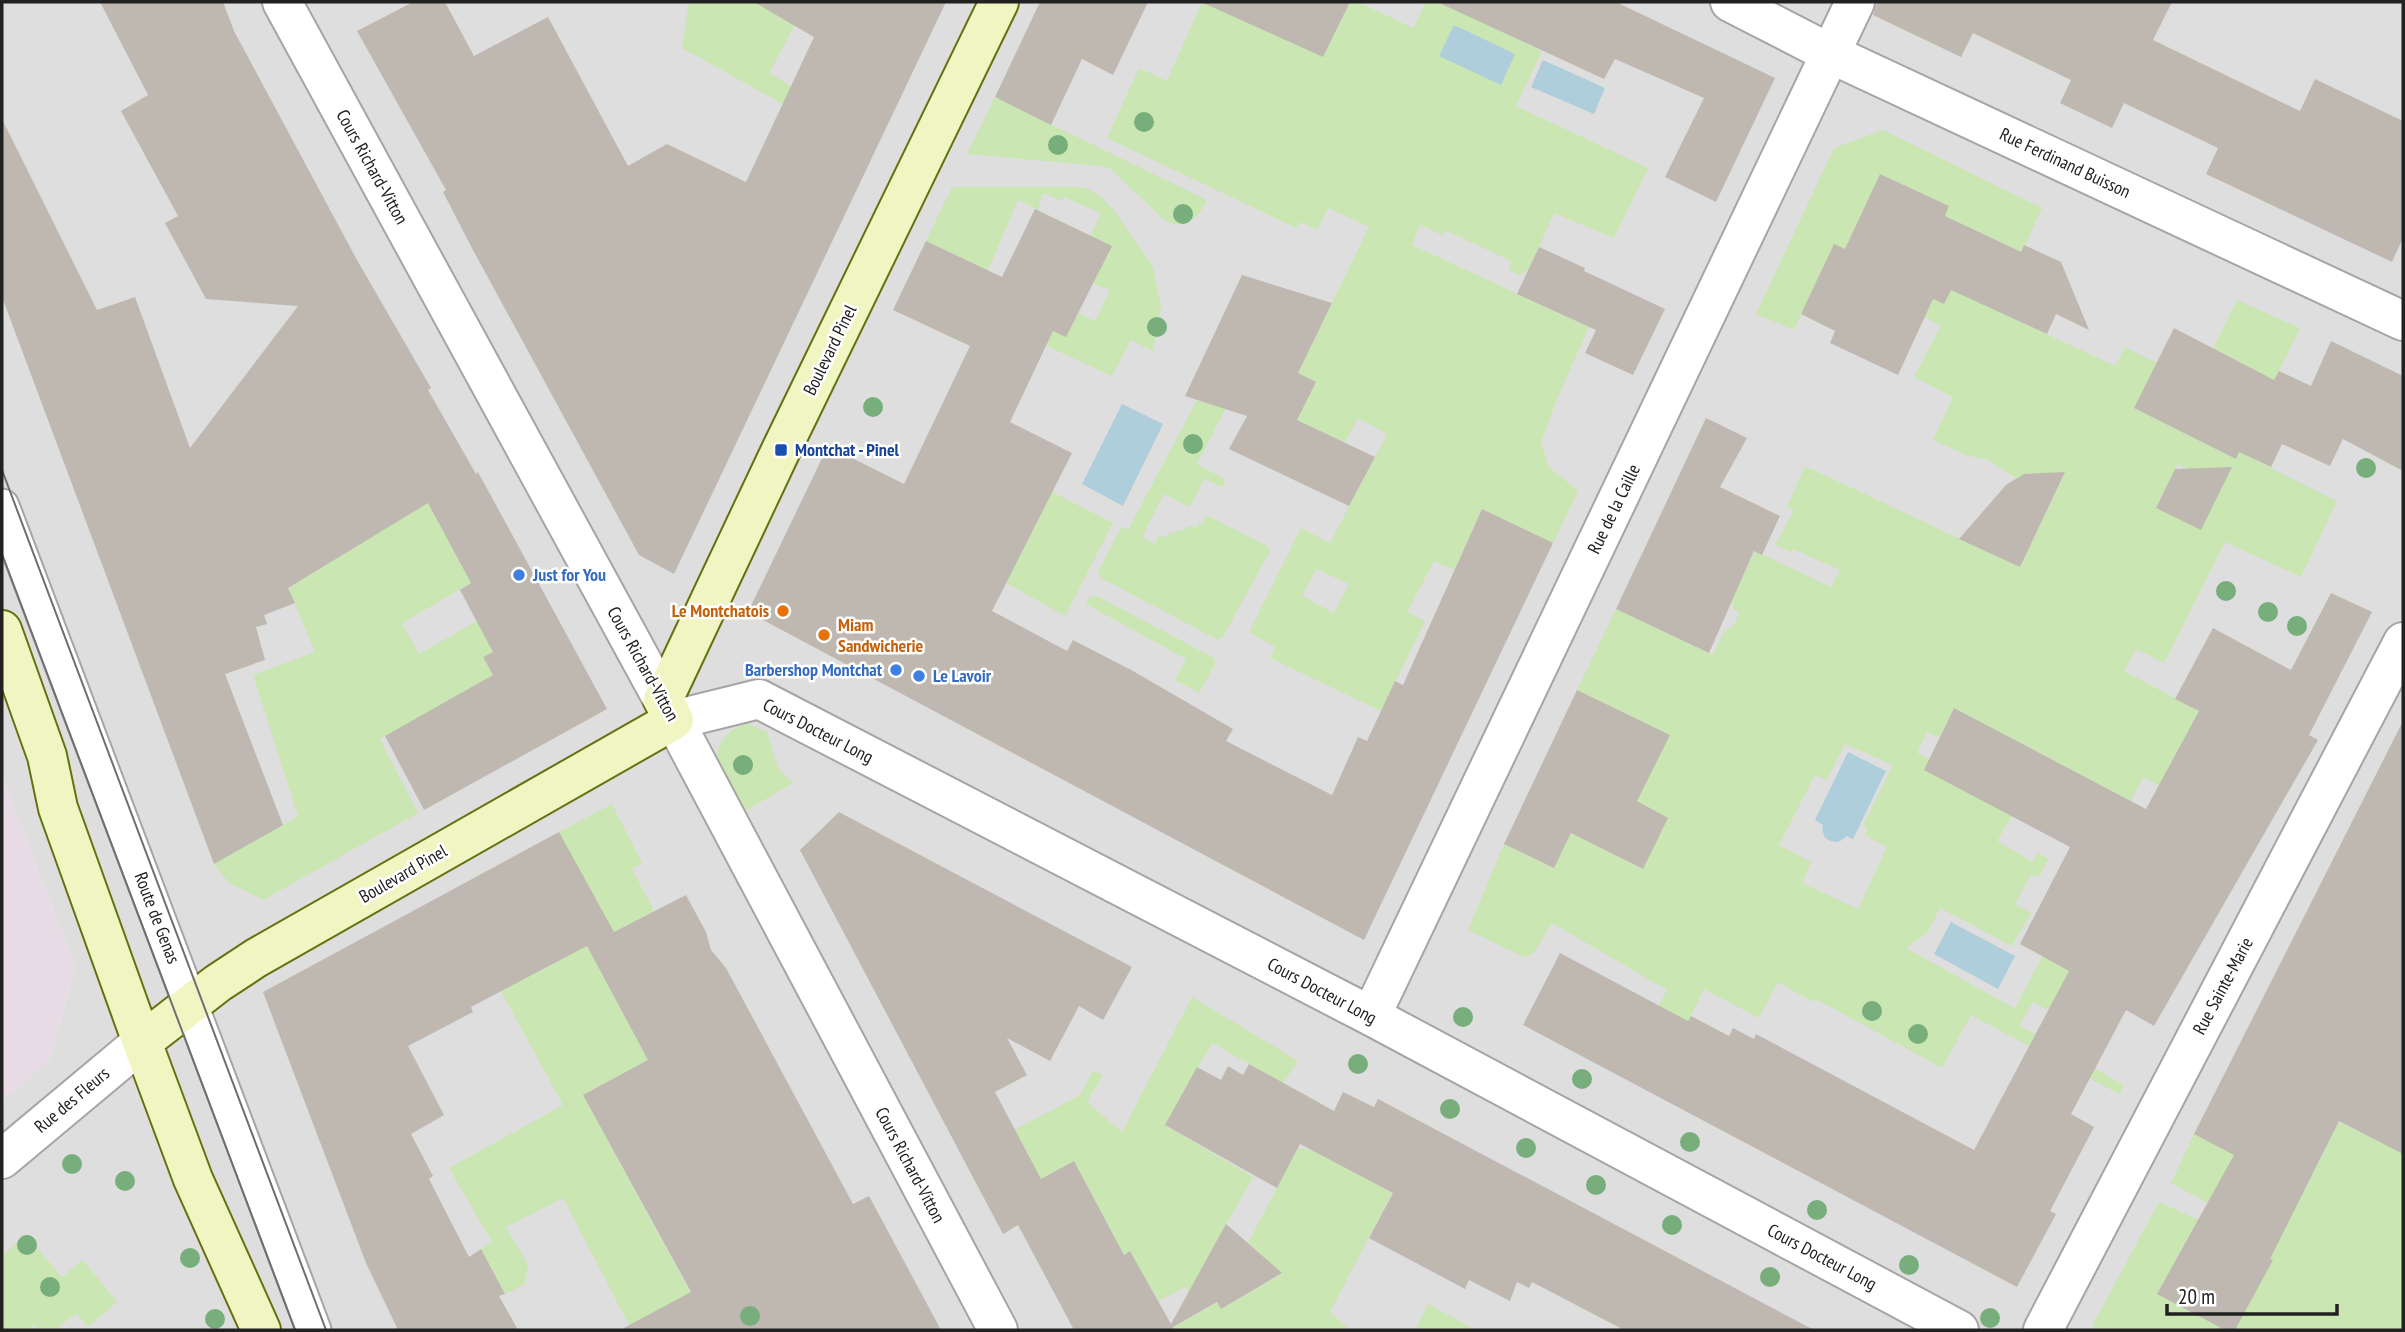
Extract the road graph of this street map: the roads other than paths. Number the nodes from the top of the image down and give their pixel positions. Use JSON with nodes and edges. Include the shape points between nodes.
{"nodes":[{"id":1,"x":282,"y":2,"type":"edge"},
{"id":2,"x":999,"y":2,"type":"edge"},
{"id":3,"x":1730,"y":2,"type":"edge"},
{"id":4,"x":1855,"y":2,"type":"edge"},
{"id":5,"x":1830,"y":54,"type":"junction"},
{"id":6,"x":2403,"y":321,"type":"edge"},
{"id":7,"x":2,"y":506,"type":"edge"},
{"id":8,"x":2,"y":631,"type":"edge"},
{"id":9,"x":2403,"y":642,"type":"edge"},
{"id":10,"x":668,"y":710,"type":"junction"},
{"id":11,"x":190,"y":1005,"type":"junction"},
{"id":12,"x":1371,"y":1016,"type":"junction"},
{"id":13,"x":142,"y":1042,"type":"junction"},
{"id":14,"x":2,"y":1159,"type":"edge"},
{"id":15,"x":261,"y":1330,"type":"edge"},
{"id":16,"x":314,"y":1330,"type":"edge"},
{"id":17,"x":998,"y":1330,"type":"edge"},
{"id":18,"x":1959,"y":1330,"type":"edge"},
{"id":19,"x":2042,"y":1330,"type":"edge"}],
"edges":[{"from":1,"to":10,"type":"street","name":"Cours Richard-Vitton"},
{"from":2,"to":10,"type":"main road","name":"Boulevard Pinel","via":[[781,450]]},
{"from":3,"to":5,"type":"street","name":"Rue Ferdinand Buisson"},
{"from":4,"to":5,"type":"street","name":"Rue de la Caille"},
{"from":5,"to":6,"type":"street","name":"Rue Ferdinand Buisson"},
{"from":5,"to":12,"type":"street","name":"Rue de la Caille"},
{"from":7,"to":11,"type":"lane","name":"Route de Genas"},
{"from":8,"to":13,"type":"main road","via":[[47,756],[58,808]]},
{"from":9,"to":19,"type":"street","name":"Rue Sainte-Marie"},
{"from":10,"to":11,"type":"main road","name":"Boulevard Pinel","via":[[256,958]]},
{"from":10,"to":12,"type":"street","name":"Cours Docteur Long","via":[[759,699]]},
{"from":10,"to":17,"type":"street","name":"Cours Richard-Vitton"},
{"from":11,"to":13,"type":"main road","name":"Boulevard Pinel"},
{"from":11,"to":16,"type":"lane","name":"Route de Genas"},
{"from":12,"to":18,"type":"street","name":"Cours Docteur Long"},
{"from":13,"to":14,"type":"street","name":"Rue des Fleurs"},
{"from":13,"to":15,"type":"main road","via":[[193,1179]]}]}
